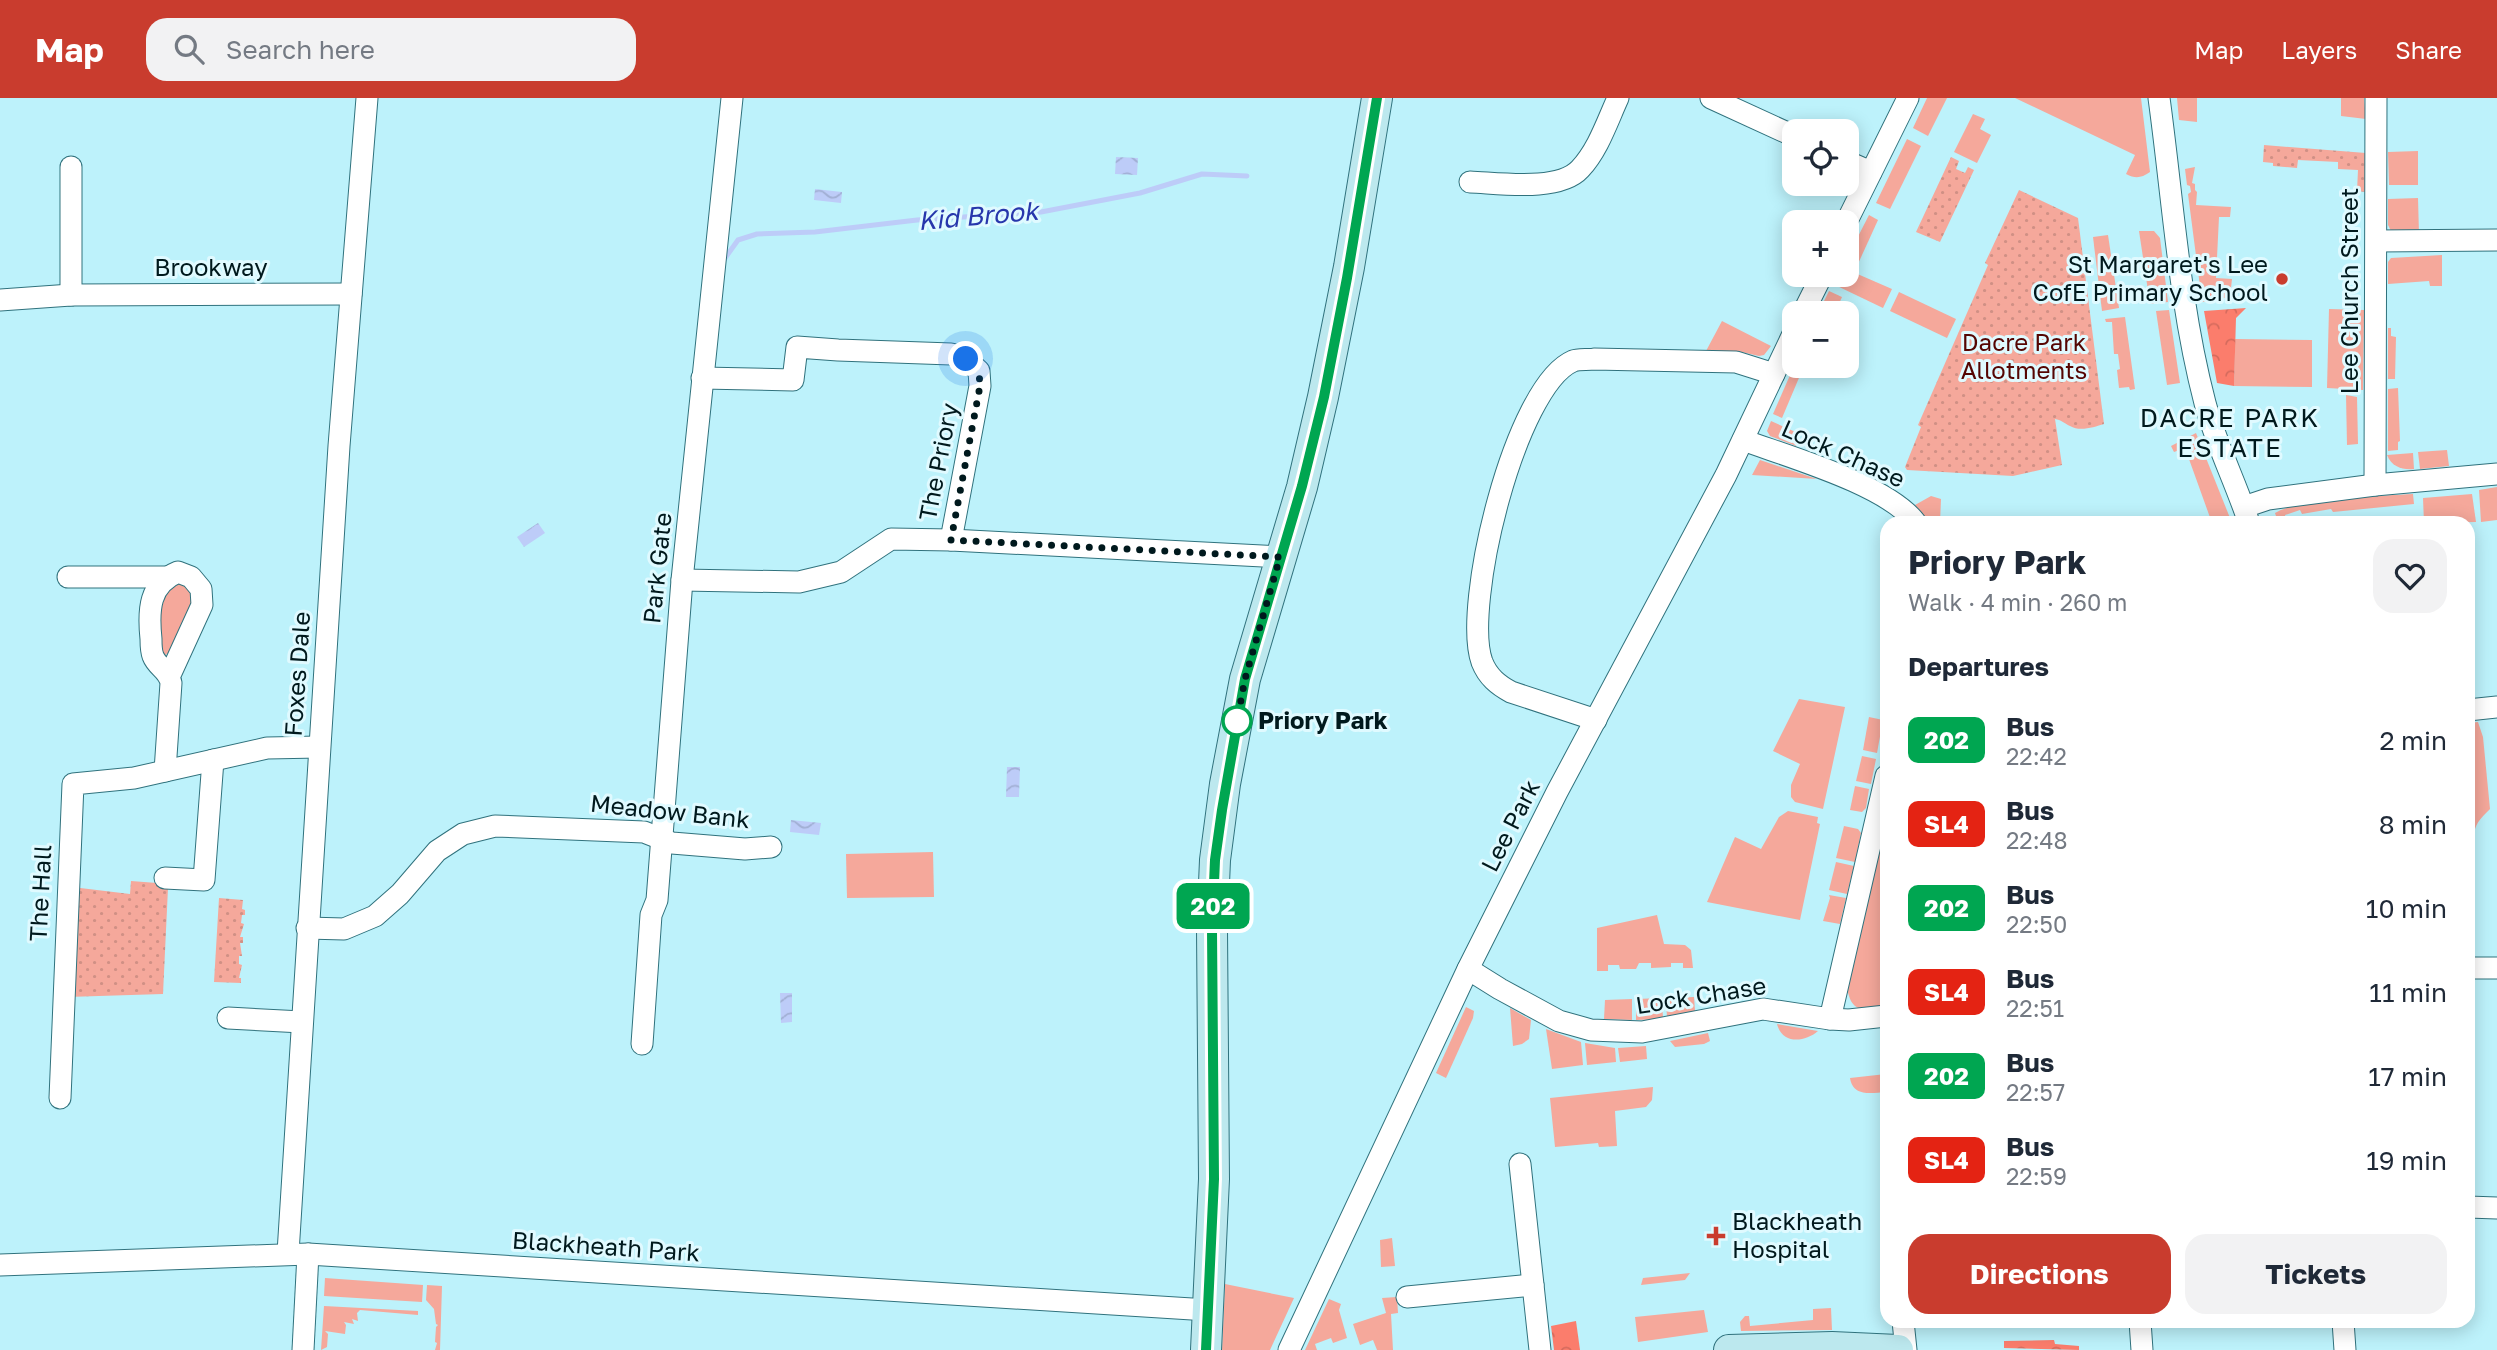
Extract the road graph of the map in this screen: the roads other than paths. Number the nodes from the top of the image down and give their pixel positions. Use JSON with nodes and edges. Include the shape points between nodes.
{"nodes":[{"id":1,"x":367,"y":98,"type":"edge"},
{"id":2,"x":732,"y":98,"type":"edge"},
{"id":3,"x":1377,"y":98,"type":"edge"},
{"id":4,"x":1618,"y":98,"type":"edge"},
{"id":5,"x":1711,"y":98,"type":"edge"},
{"id":6,"x":1908,"y":98,"type":"edge"},
{"id":7,"x":2158,"y":98,"type":"edge"},
{"id":8,"x":2376,"y":98,"type":"edge"},
{"id":9,"x":1782,"y":131,"type":"edge"},
{"id":10,"x":1859,"y":166,"type":"edge"},
{"id":11,"x":71,"y":167,"type":"dead end"},
{"id":12,"x":1871,"y":172,"type":"junction"},
{"id":13,"x":1470,"y":182,"type":"dead end"},
{"id":14,"x":1852,"y":210,"type":"edge"},
{"id":15,"x":2497,"y":240,"type":"edge"},
{"id":16,"x":2377,"y":241,"type":"junction"},
{"id":17,"x":351,"y":294,"type":"junction"},
{"id":18,"x":71,"y":295,"type":"junction"},
{"id":19,"x":0,"y":300,"type":"edge"},
{"id":20,"x":1782,"y":357,"type":"edge"},
{"id":21,"x":1774,"y":374,"type":"junction"},
{"id":22,"x":702,"y":379,"type":"junction"},
{"id":23,"x":1743,"y":440,"type":"junction"},
{"id":24,"x":2497,"y":474,"type":"edge"},
{"id":25,"x":2375,"y":485,"type":"junction"},
{"id":26,"x":2246,"y":515,"type":"edge"},
{"id":27,"x":1910,"y":516,"type":"edge"},
{"id":28,"x":951,"y":540,"type":"junction"},
{"id":29,"x":1280,"y":557,"type":"junction"},
{"id":30,"x":68,"y":577,"type":"dead end"},
{"id":31,"x":167,"y":577,"type":"junction"},
{"id":32,"x":682,"y":580,"type":"junction"},
{"id":33,"x":170,"y":675,"type":"junction"},
{"id":34,"x":2497,"y":707,"type":"edge"},
{"id":35,"x":2475,"y":709,"type":"edge"},
{"id":36,"x":1596,"y":720,"type":"junction"},
{"id":37,"x":319,"y":747,"type":"junction"},
{"id":38,"x":213,"y":760,"type":"junction"},
{"id":39,"x":165,"y":771,"type":"junction"},
{"id":40,"x":1880,"y":802,"type":"edge"},
{"id":41,"x":661,"y":838,"type":"junction"},
{"id":42,"x":771,"y":847,"type":"dead end"},
{"id":43,"x":165,"y":878,"type":"dead end"},
{"id":44,"x":307,"y":928,"type":"junction"},
{"id":45,"x":2475,"y":968,"type":"edge"},
{"id":46,"x":2497,"y":968,"type":"edge"},
{"id":47,"x":1468,"y":969,"type":"junction"},
{"id":48,"x":1880,"y":1017,"type":"edge"},
{"id":49,"x":228,"y":1018,"type":"dead end"},
{"id":50,"x":1830,"y":1019,"type":"junction"},
{"id":51,"x":302,"y":1022,"type":"junction"},
{"id":52,"x":642,"y":1044,"type":"dead end"},
{"id":53,"x":60,"y":1098,"type":"dead end"},
{"id":54,"x":1520,"y":1164,"type":"dead end"},
{"id":55,"x":2475,"y":1207,"type":"edge"},
{"id":56,"x":2497,"y":1208,"type":"edge"},
{"id":57,"x":298,"y":1254,"type":"junction"},
{"id":58,"x":0,"y":1265,"type":"edge"},
{"id":59,"x":1533,"y":1285,"type":"junction"},
{"id":60,"x":1407,"y":1297,"type":"dead end"},
{"id":61,"x":1208,"y":1310,"type":"junction"},
{"id":62,"x":1904,"y":1328,"type":"edge"},
{"id":63,"x":2140,"y":1328,"type":"edge"},
{"id":64,"x":2343,"y":1328,"type":"edge"},
{"id":65,"x":1878,"y":1349,"type":"edge"},
{"id":66,"x":303,"y":1350,"type":"edge"},
{"id":67,"x":1206,"y":1350,"type":"edge"},
{"id":68,"x":1289,"y":1350,"type":"edge"},
{"id":69,"x":1540,"y":1350,"type":"edge"},
{"id":70,"x":1729,"y":1350,"type":"edge"},
{"id":71,"x":1906,"y":1350,"type":"edge"},
{"id":72,"x":2142,"y":1350,"type":"edge"},
{"id":73,"x":2345,"y":1350,"type":"edge"}],
"edges":[{"from":1,"to":17,"type":"street","name":"Foxes Dale"},
{"from":2,"to":22,"type":"street","name":"Park Gate"},
{"from":3,"to":29,"type":"main road","via":[[1324,397]]},
{"from":4,"to":13,"type":"street","via":[[1578,172],[1535,184]]},
{"from":5,"to":9,"type":"street"},
{"from":6,"to":12,"type":"street"},
{"from":7,"to":26,"type":"street","via":[[2194,352],[2206,405]]},
{"from":8,"to":16,"type":"street","name":"Lee Church Street"},
{"from":10,"to":12,"type":"street"},
{"from":11,"to":18,"type":"street"},
{"from":12,"to":14,"type":"street"},
{"from":15,"to":16,"type":"street"},
{"from":16,"to":25,"type":"street","name":"Lee Church Street"},
{"from":17,"to":18,"type":"street","name":"Brookway"},
{"from":17,"to":37,"type":"street","name":"Foxes Dale"},
{"from":18,"to":19,"type":"street","name":"Brookway"},
{"from":20,"to":21,"type":"street","name":"Lee Park"},
{"from":21,"to":23,"type":"street","name":"Lee Park"},
{"from":21,"to":36,"type":"street","via":[[1736,362],[1573,361],[1557,374],[1532,410],[1507,470],[1487,545],[1479,650],[1498,685]]},
{"from":22,"to":28,"type":"street","name":"The Priory","via":[[793,380],[797,346],[951,354],[966,359],[979,372],[980,386]]},
{"from":22,"to":32,"type":"street","name":"Park Gate"},
{"from":23,"to":27,"type":"street","name":"Lock Chase","via":[[1860,485]]},
{"from":23,"to":36,"type":"street","name":"Lee Park"},
{"from":24,"to":25,"type":"street"},
{"from":25,"to":26,"type":"street","via":[[2268,499]]},
{"from":28,"to":29,"type":"street"},
{"from":28,"to":32,"type":"street","via":[[891,539],[841,572],[799,582]]},
{"from":29,"to":61,"type":"main road","via":[[1245,679],[1215,860],[1214,1179]]},
{"from":30,"to":31,"type":"street"},
{"from":31,"to":33,"type":"street","via":[[152,597],[150,627],[153,656]]},
{"from":31,"to":33,"type":"street","via":[[178,572],[191,577],[201,589],[202,605]]},
{"from":32,"to":41,"type":"street","name":"Park Gate"},
{"from":33,"to":39,"type":"street"},
{"from":34,"to":35,"type":"street"},
{"from":36,"to":47,"type":"street","name":"Lee Park"},
{"from":37,"to":38,"type":"street","name":"The Hall","via":[[267,748]]},
{"from":37,"to":44,"type":"street","name":"Foxes Dale"},
{"from":38,"to":39,"type":"street","name":"The Hall"},
{"from":38,"to":43,"type":"street","via":[[204,880]]},
{"from":39,"to":53,"type":"street","name":"The Hall","via":[[73,784]]},
{"from":40,"to":50,"type":"street"},
{"from":41,"to":42,"type":"street","name":"Meadow Bank","via":[[745,849]]},
{"from":41,"to":44,"type":"street","name":"Meadow Bank","via":[[645,832],[495,825],[463,834],[437,851],[375,916],[344,929]]},
{"from":41,"to":52,"type":"street","name":"Park Gate"},
{"from":44,"to":51,"type":"street","name":"Foxes Dale"},
{"from":45,"to":46,"type":"street"},
{"from":47,"to":50,"type":"street","name":"Lock Chase","via":[[1559,1021],[1591,1030],[1642,1032],[1763,1009]]},
{"from":47,"to":68,"type":"street","name":"Lee Park"},
{"from":48,"to":50,"type":"street","name":"Lock Chase"},
{"from":49,"to":51,"type":"street"},
{"from":51,"to":57,"type":"street","name":"Foxes Dale"},
{"from":54,"to":59,"type":"street"},
{"from":55,"to":56,"type":"street"},
{"from":57,"to":58,"type":"street","name":"Blackheath Park"},
{"from":57,"to":61,"type":"street","name":"Blackheath Park"},
{"from":57,"to":66,"type":"street","name":"Foxes Dale"},
{"from":59,"to":60,"type":"street"},
{"from":59,"to":69,"type":"street"},
{"from":61,"to":67,"type":"main road"},
{"from":62,"to":71,"type":"street"},
{"from":63,"to":72,"type":"street"},
{"from":64,"to":73,"type":"street"},
{"from":65,"to":70,"type":"main road"}]}
